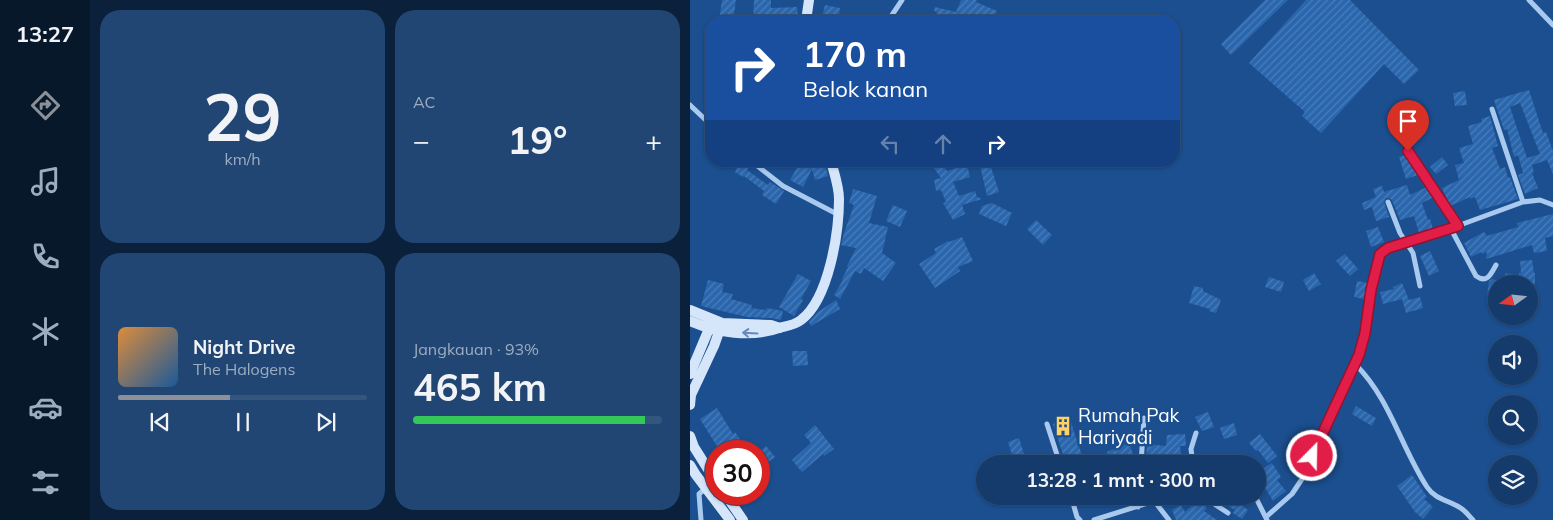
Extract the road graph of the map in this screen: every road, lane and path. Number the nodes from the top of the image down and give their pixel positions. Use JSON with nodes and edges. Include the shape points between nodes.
{"nodes":[{"id":1,"x":809,"y":0,"type":"edge"},
{"id":2,"x":902,"y":0,"type":"edge"},
{"id":3,"x":1528,"y":0,"type":"edge"},
{"id":4,"x":807,"y":15,"type":"edge"},
{"id":5,"x":892,"y":15,"type":"edge"},
{"id":6,"x":1553,"y":25,"type":"edge"},
{"id":7,"x":690,"y":105,"type":"edge"},
{"id":8,"x":1492,"y":109,"type":"dead end"},
{"id":9,"x":705,"y":119,"type":"edge"},
{"id":10,"x":1408,"y":151,"type":"dead end"},
{"id":11,"x":759,"y":167,"type":"edge"},
{"id":12,"x":833,"y":167,"type":"edge"},
{"id":13,"x":1388,"y":202,"type":"dead end"},
{"id":14,"x":1523,"y":202,"type":"junction"},
{"id":15,"x":1553,"y":205,"type":"edge"},
{"id":16,"x":838,"y":214,"type":"junction"},
{"id":17,"x":1458,"y":226,"type":"junction"},
{"id":18,"x":1451,"y":229,"type":"junction"},
{"id":19,"x":1407,"y":243,"type":"junction"},
{"id":20,"x":1496,"y":265,"type":"dead end"},
{"id":21,"x":1420,"y":286,"type":"dead end"},
{"id":22,"x":690,"y":310,"type":"edge"},
{"id":23,"x":694,"y":323,"type":"edge"},
{"id":24,"x":716,"y":325,"type":"junction"},
{"id":25,"x":1356,"y":365,"type":"junction"},
{"id":26,"x":690,"y":374,"type":"edge"},
{"id":27,"x":690,"y":404,"type":"edge"},
{"id":28,"x":1144,"y":418,"type":"dead end"},
{"id":29,"x":1047,"y":424,"type":"dead end"},
{"id":30,"x":1196,"y":432,"type":"dead end"},
{"id":31,"x":690,"y":436,"type":"edge"},
{"id":32,"x":1057,"y":455,"type":"edge"},
{"id":33,"x":1142,"y":455,"type":"edge"},
{"id":34,"x":1192,"y":455,"type":"edge"},
{"id":35,"x":690,"y":464,"type":"edge"},
{"id":36,"x":705,"y":464,"type":"edge"},
{"id":37,"x":705,"y":486,"type":"edge"},
{"id":38,"x":705,"y":488,"type":"edge"},
{"id":39,"x":719,"y":505,"type":"edge"},
{"id":40,"x":733,"y":505,"type":"edge"},
{"id":41,"x":1073,"y":505,"type":"edge"},
{"id":42,"x":1145,"y":505,"type":"edge"},
{"id":43,"x":1157,"y":505,"type":"edge"},
{"id":44,"x":1216,"y":505,"type":"edge"},
{"id":45,"x":1260,"y":505,"type":"edge"},
{"id":46,"x":1138,"y":507,"type":"joint"},
{"id":47,"x":1228,"y":513,"type":"dead end"},
{"id":48,"x":1267,"y":518,"type":"edge"},
{"id":49,"x":702,"y":520,"type":"edge"},
{"id":50,"x":730,"y":520,"type":"edge"},
{"id":51,"x":743,"y":520,"type":"edge"},
{"id":52,"x":1080,"y":520,"type":"edge"},
{"id":53,"x":1094,"y":520,"type":"edge"},
{"id":54,"x":1169,"y":520,"type":"edge"},
{"id":55,"x":1473,"y":520,"type":"edge"}],
"edges":[{"from":1,"to":4,"type":"main road"},
{"from":2,"to":5,"type":"street"},
{"from":3,"to":6,"type":"street"},
{"from":7,"to":9,"type":"street"},
{"from":8,"to":14,"type":"street"},
{"from":10,"to":17,"type":"street"},
{"from":11,"to":16,"type":"street","via":[[783,186]]},
{"from":12,"to":16,"type":"main road","via":[[839,198]]},
{"from":13,"to":19,"type":"street"},
{"from":14,"to":15,"type":"street","via":[[1540,200]]},
{"from":14,"to":17,"type":"street"},
{"from":16,"to":24,"type":"main road","via":[[836,243],[830,265],[817,298],[802,319],[780,328],[771,325]]},
{"from":17,"to":18,"type":"street"},
{"from":18,"to":19,"type":"street"},
{"from":18,"to":20,"type":"street","via":[[1476,276],[1489,278]]},
{"from":19,"to":21,"type":"street","via":[[1414,256]]},
{"from":19,"to":25,"type":"street","via":[[1388,248],[1380,254]]},
{"from":22,"to":24,"type":"main road"},
{"from":23,"to":24,"type":"main road"},
{"from":24,"to":26,"type":"main road","via":[[704,341]]},
{"from":24,"to":27,"type":"main road","via":[[714,346],[691,395]]},
{"from":25,"to":48,"type":"street","via":[[1306,473],[1292,494]]},
{"from":25,"to":55,"type":"street","via":[[1381,398],[1431,493],[1461,508]]},
{"from":28,"to":33,"type":"street"},
{"from":29,"to":32,"type":"street"},
{"from":30,"to":34,"type":"street"},
{"from":31,"to":36,"type":"main road"},
{"from":35,"to":37,"type":"main road"},
{"from":38,"to":49,"type":"street","via":[[699,494]]},
{"from":39,"to":50,"type":"main road"},
{"from":40,"to":51,"type":"main road"},
{"from":41,"to":52,"type":"street"},
{"from":42,"to":46,"type":"street"},
{"from":43,"to":54,"type":"street"},
{"from":44,"to":47,"type":"street"},
{"from":45,"to":48,"type":"street"},
{"from":46,"to":53,"type":"street"}]}
